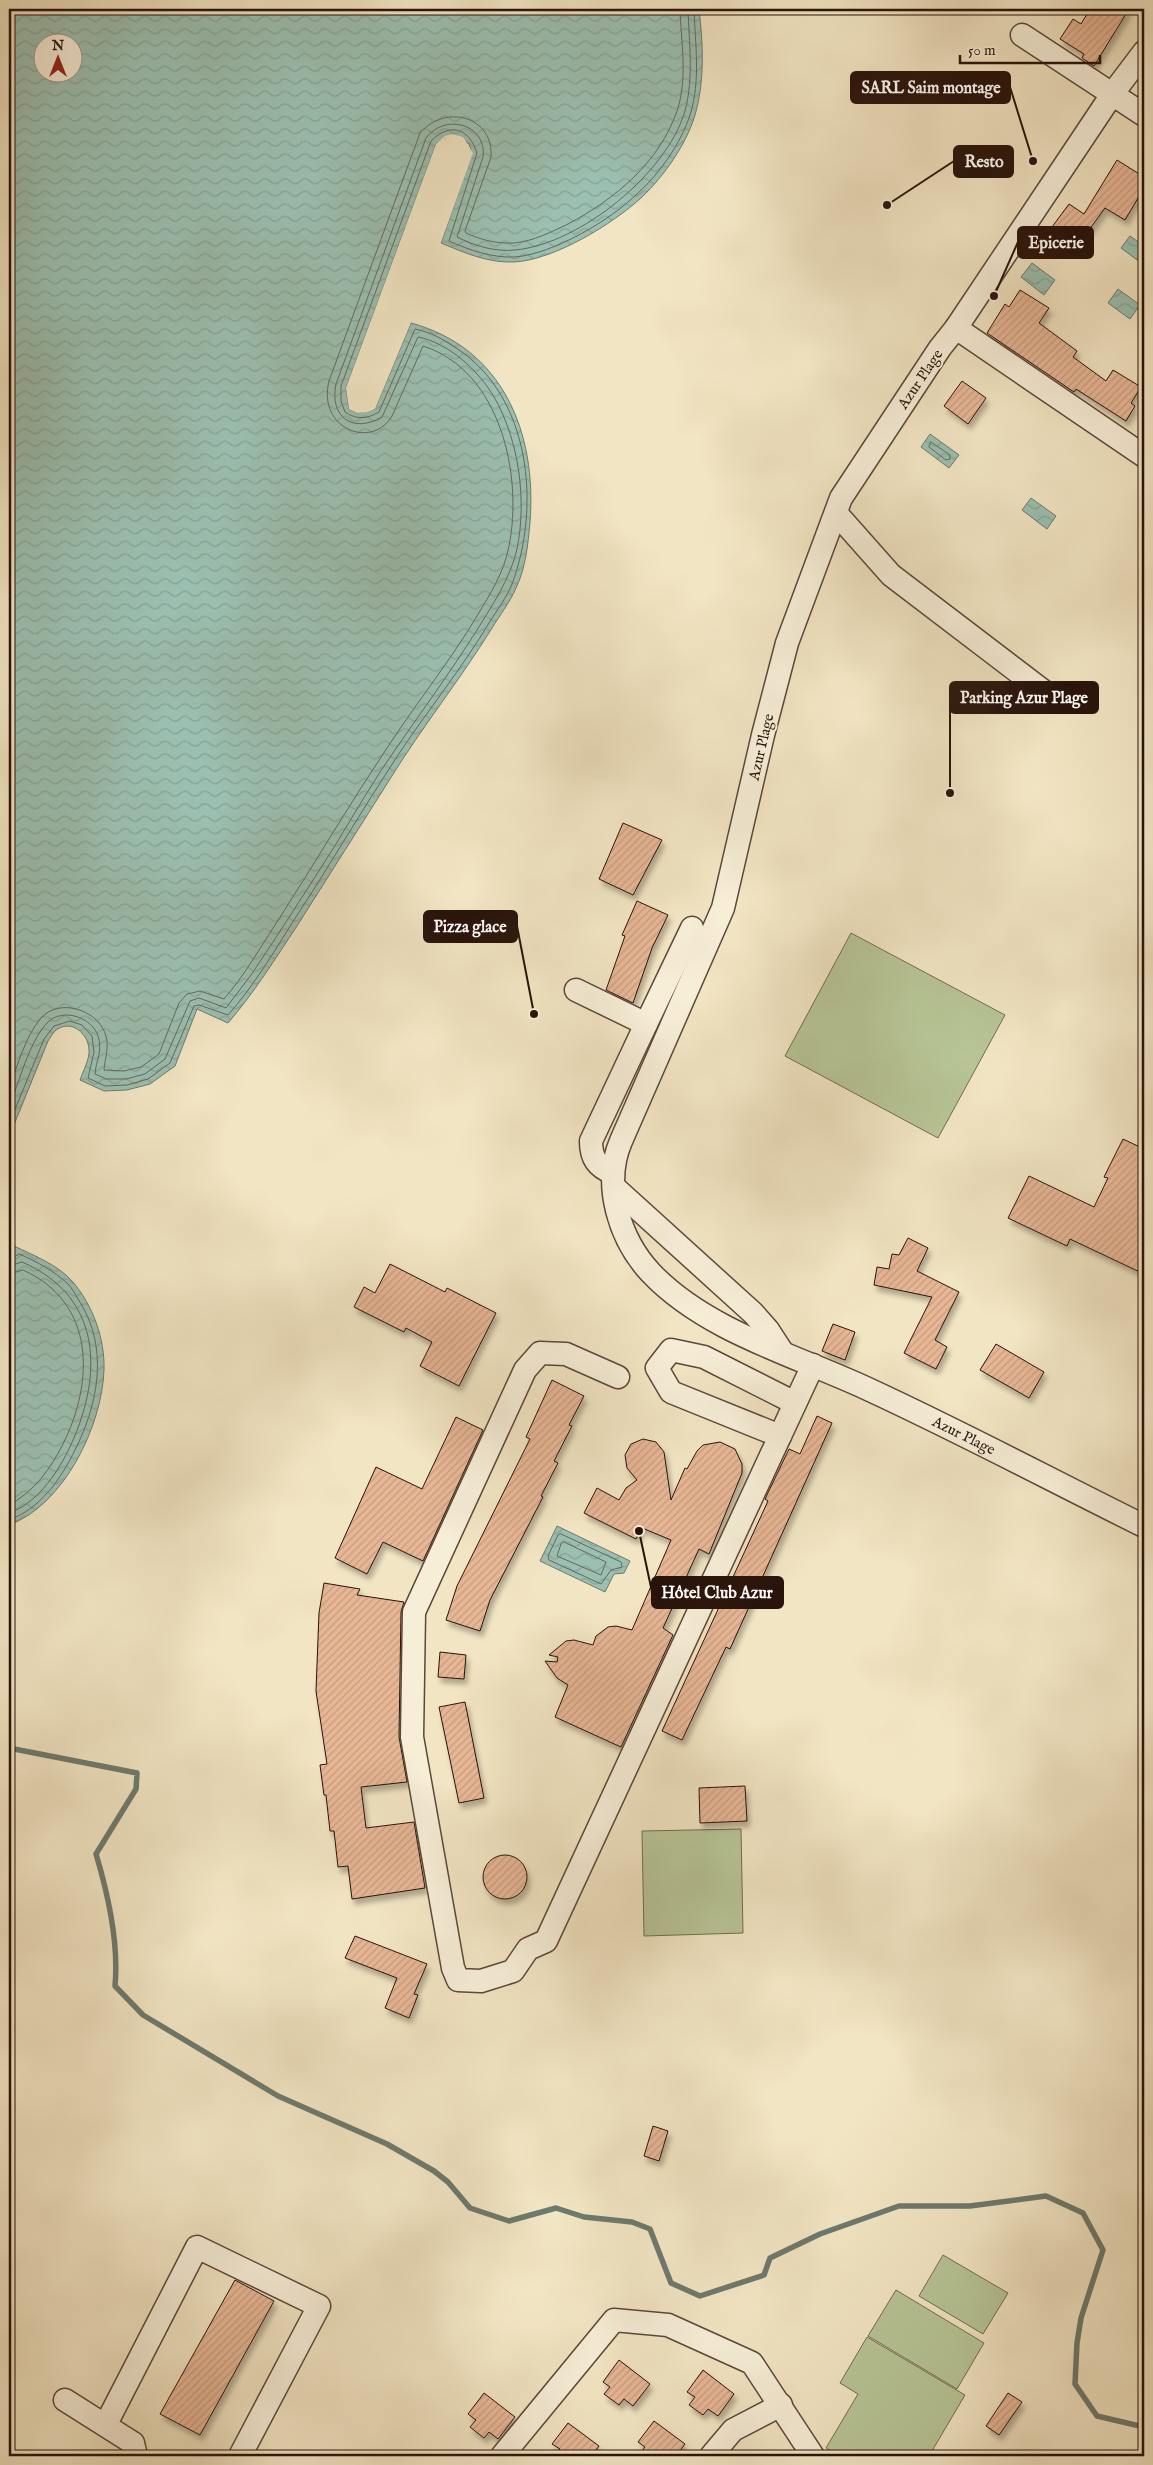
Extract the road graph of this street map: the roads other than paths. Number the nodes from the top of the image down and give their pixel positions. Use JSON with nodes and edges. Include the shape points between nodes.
{"nodes":[{"id":1,"x":1022,"y":35,"type":"dead end"},
{"id":2,"x":1144,"y":52,"type":"edge"},
{"id":3,"x":1113,"y":93,"type":"junction"},
{"id":4,"x":1144,"y":115,"type":"edge"},
{"id":5,"x":956,"y":328,"type":"junction"},
{"id":6,"x":1143,"y":453,"type":"edge"},
{"id":7,"x":836,"y":513,"type":"junction"},
{"id":8,"x":1055,"y":700,"type":"dead end"},
{"id":9,"x":692,"y":928,"type":"dead end"},
{"id":10,"x":576,"y":990,"type":"dead end"},
{"id":11,"x":646,"y":1024,"type":"junction"},
{"id":12,"x":614,"y":1180,"type":"junction"},
{"id":13,"x":780,"y":1350,"type":"junction"},
{"id":14,"x":813,"y":1365,"type":"junction"},
{"id":15,"x":618,"y":1377,"type":"dead end"},
{"id":16,"x":795,"y":1403,"type":"junction"},
{"id":17,"x":780,"y":1436,"type":"junction"},
{"id":18,"x":1144,"y":1526,"type":"edge"},
{"id":19,"x":65,"y":2400,"type":"dead end"},
{"id":20,"x":781,"y":2405,"type":"junction"},
{"id":21,"x":106,"y":2424,"type":"junction"},
{"id":22,"x":136,"y":2456,"type":"edge"},
{"id":23,"x":240,"y":2456,"type":"edge"},
{"id":24,"x":502,"y":2456,"type":"edge"},
{"id":25,"x":712,"y":2456,"type":"edge"},
{"id":26,"x":813,"y":2456,"type":"edge"}],
"edges":[{"from":1,"to":3,"type":"street"},
{"from":2,"to":3,"type":"street","name":"Azur Plage"},
{"from":3,"to":4,"type":"street"},
{"from":3,"to":5,"type":"street","name":"Azur Plage"},
{"from":5,"to":6,"type":"street"},
{"from":5,"to":7,"type":"street","name":"Azur Plage","via":[[841,498]]},
{"from":7,"to":8,"type":"street","via":[[891,575]]},
{"from":7,"to":12,"type":"street","name":"Azur Plage","via":[[787,643],[723,908],[620,1141]]},
{"from":9,"to":11,"type":"street"},
{"from":10,"to":11,"type":"street"},
{"from":11,"to":12,"type":"street","via":[[591,1141],[597,1163]]},
{"from":12,"to":13,"type":"street","via":[[753,1313]]},
{"from":12,"to":13,"type":"street","name":"Azur Plage","via":[[619,1219],[628,1240],[652,1273],[677,1296],[716,1322]]},
{"from":13,"to":14,"type":"street","name":"Azur Plage"},
{"from":14,"to":16,"type":"street"},
{"from":14,"to":18,"type":"street","name":"Azur Plage"},
{"from":15,"to":17,"type":"street","via":[[566,1354],[540,1353],[526,1370],[414,1612],[412,1738],[453,1968],[458,1980],[481,1981],[513,1970],[528,1949],[546,1941]]},
{"from":16,"to":17,"type":"street"},
{"from":16,"to":17,"type":"street","via":[[704,1357],[671,1350],[657,1368],[671,1392]]},
{"from":19,"to":21,"type":"street"},
{"from":20,"to":24,"type":"street","via":[[752,2363],[668,2325],[614,2320]]},
{"from":20,"to":25,"type":"street","via":[[733,2430]]},
{"from":20,"to":26,"type":"street"},
{"from":21,"to":22,"type":"street","via":[[133,2443]]},
{"from":21,"to":23,"type":"street","via":[[197,2247],[318,2306]]}]}
